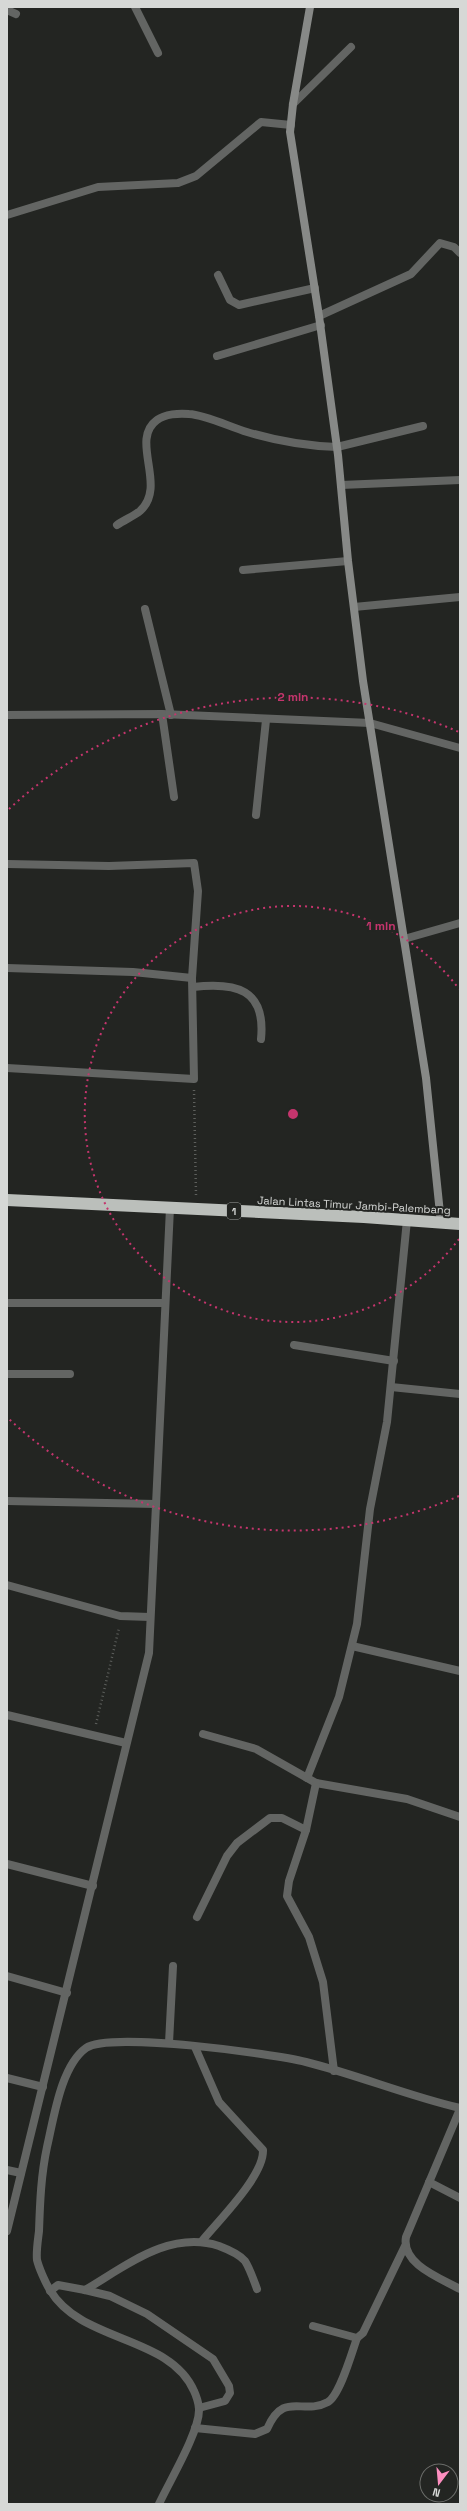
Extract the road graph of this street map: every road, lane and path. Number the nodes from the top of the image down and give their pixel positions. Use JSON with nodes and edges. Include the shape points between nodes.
{"nodes":[{"id":1,"x":135,"y":7,"type":"edge"},
{"id":2,"x":310,"y":7,"type":"edge"},
{"id":3,"x":7,"y":10,"type":"edge"},
{"id":4,"x":16,"y":14,"type":"dead end"},
{"id":5,"x":351,"y":47,"type":"dead end"},
{"id":6,"x":158,"y":53,"type":"dead end"},
{"id":7,"x":293,"y":104,"type":"junction"},
{"id":8,"x":291,"y":125,"type":"junction"},
{"id":9,"x":7,"y":215,"type":"edge"},
{"id":10,"x":460,"y":253,"type":"edge"},
{"id":11,"x":218,"y":275,"type":"dead end"},
{"id":12,"x":315,"y":288,"type":"junction"},
{"id":13,"x":319,"y":316,"type":"junction"},
{"id":14,"x":321,"y":325,"type":"junction"},
{"id":15,"x":217,"y":356,"type":"dead end"},
{"id":16,"x":423,"y":426,"type":"dead end"},
{"id":17,"x":337,"y":448,"type":"junction"},
{"id":18,"x":460,"y":480,"type":"edge"},
{"id":19,"x":341,"y":486,"type":"junction"},
{"id":20,"x":116,"y":525,"type":"dead end"},
{"id":21,"x":348,"y":561,"type":"junction"},
{"id":22,"x":243,"y":570,"type":"dead end"},
{"id":23,"x":460,"y":597,"type":"edge"},
{"id":24,"x":354,"y":607,"type":"junction"},
{"id":25,"x":144,"y":609,"type":"dead end"},
{"id":26,"x":162,"y":714,"type":"junction"},
{"id":27,"x":7,"y":715,"type":"edge"},
{"id":28,"x":171,"y":715,"type":"junction"},
{"id":29,"x":266,"y":720,"type":"junction"},
{"id":30,"x":370,"y":722,"type":"junction"},
{"id":31,"x":460,"y":748,"type":"edge"},
{"id":32,"x":174,"y":797,"type":"dead end"},
{"id":33,"x":256,"y":815,"type":"dead end"},
{"id":34,"x":7,"y":864,"type":"edge"},
{"id":35,"x":460,"y":923,"type":"edge"},
{"id":36,"x":404,"y":939,"type":"junction"},
{"id":37,"x":7,"y":968,"type":"edge"},
{"id":38,"x":192,"y":978,"type":"junction"},
{"id":39,"x":194,"y":987,"type":"junction"},
{"id":40,"x":260,"y":1039,"type":"dead end"},
{"id":41,"x":7,"y":1068,"type":"edge"},
{"id":42,"x":194,"y":1079,"type":"junction"},
{"id":43,"x":7,"y":1200,"type":"edge"},
{"id":44,"x":170,"y":1208,"type":"junction"},
{"id":45,"x":196,"y":1210,"type":"junction"},
{"id":46,"x":407,"y":1220,"type":"junction"},
{"id":47,"x":441,"y":1223,"type":"junction"},
{"id":48,"x":460,"y":1224,"type":"edge"},
{"id":49,"x":7,"y":1303,"type":"edge"},
{"id":50,"x":165,"y":1303,"type":"junction"},
{"id":51,"x":294,"y":1345,"type":"dead end"},
{"id":52,"x":394,"y":1361,"type":"junction"},
{"id":53,"x":7,"y":1374,"type":"edge"},
{"id":54,"x":70,"y":1374,"type":"dead end"},
{"id":55,"x":391,"y":1387,"type":"junction"},
{"id":56,"x":460,"y":1394,"type":"edge"},
{"id":57,"x":7,"y":1501,"type":"edge"},
{"id":58,"x":156,"y":1504,"type":"junction"},
{"id":59,"x":7,"y":1585,"type":"edge"},
{"id":60,"x":120,"y":1616,"type":"junction"},
{"id":61,"x":150,"y":1617,"type":"junction"},
{"id":62,"x":352,"y":1646,"type":"junction"},
{"id":63,"x":460,"y":1671,"type":"edge"},
{"id":64,"x":7,"y":1715,"type":"edge"},
{"id":65,"x":203,"y":1734,"type":"dead end"},
{"id":66,"x":93,"y":1736,"type":"junction"},
{"id":67,"x":126,"y":1743,"type":"junction"},
{"id":68,"x":307,"y":1778,"type":"junction"},
{"id":69,"x":316,"y":1783,"type":"junction"},
{"id":70,"x":460,"y":1817,"type":"edge"},
{"id":71,"x":306,"y":1830,"type":"junction"},
{"id":72,"x":7,"y":1864,"type":"edge"},
{"id":73,"x":93,"y":1886,"type":"junction"},
{"id":74,"x":196,"y":1917,"type":"dead end"},
{"id":75,"x":173,"y":1966,"type":"dead end"},
{"id":76,"x":7,"y":1976,"type":"edge"},
{"id":77,"x":67,"y":1992,"type":"junction"},
{"id":78,"x":169,"y":2043,"type":"junction"},
{"id":79,"x":195,"y":2047,"type":"junction"},
{"id":80,"x":334,"y":2071,"type":"junction"},
{"id":81,"x":7,"y":2078,"type":"edge"},
{"id":82,"x":43,"y":2087,"type":"junction"},
{"id":83,"x":460,"y":2108,"type":"edge"},
{"id":84,"x":7,"y":2170,"type":"edge"},
{"id":85,"x":21,"y":2173,"type":"junction"},
{"id":86,"x":429,"y":2182,"type":"junction"},
{"id":87,"x":460,"y":2198,"type":"edge"},
{"id":88,"x":7,"y":2231,"type":"edge"},
{"id":89,"x":202,"y":2241,"type":"junction"},
{"id":90,"x":405,"y":2246,"type":"junction"},
{"id":91,"x":257,"y":2289,"type":"dead end"},
{"id":92,"x":460,"y":2289,"type":"edge"},
{"id":93,"x":84,"y":2290,"type":"junction"},
{"id":94,"x":50,"y":2291,"type":"junction"},
{"id":95,"x":313,"y":2326,"type":"dead end"},
{"id":96,"x":357,"y":2338,"type":"junction"},
{"id":97,"x":199,"y":2408,"type":"junction"},
{"id":98,"x":195,"y":2428,"type":"junction"},
{"id":99,"x":159,"y":2504,"type":"edge"}],
"edges":[{"from":1,"to":6,"type":"street"},
{"from":2,"to":7,"type":"street"},
{"from":3,"to":4,"type":"street"},
{"from":5,"to":7,"type":"street"},
{"from":7,"to":8,"type":"street"},
{"from":8,"to":9,"type":"street","via":[[261,122],[196,176],[178,183],[98,187]]},
{"from":8,"to":12,"type":"street"},
{"from":10,"to":13,"type":"street","via":[[454,247],[440,243],[411,274]]},
{"from":11,"to":12,"type":"street","via":[[230,300],[239,305]]},
{"from":12,"to":13,"type":"street"},
{"from":13,"to":14,"type":"street"},
{"from":14,"to":15,"type":"street"},
{"from":14,"to":17,"type":"street"},
{"from":16,"to":17,"type":"street"},
{"from":17,"to":19,"type":"street"},
{"from":17,"to":20,"type":"street","via":[[298,445],[275,440],[190,414],[167,415],[156,420],[148,433],[146,452],[151,492],[146,503],[140,511]]},
{"from":18,"to":19,"type":"street"},
{"from":19,"to":21,"type":"street"},
{"from":21,"to":22,"type":"street"},
{"from":21,"to":24,"type":"street"},
{"from":23,"to":24,"type":"street"},
{"from":24,"to":30,"type":"street"},
{"from":25,"to":28,"type":"street"},
{"from":26,"to":27,"type":"street"},
{"from":26,"to":28,"type":"street"},
{"from":26,"to":32,"type":"street"},
{"from":28,"to":29,"type":"street"},
{"from":29,"to":30,"type":"street"},
{"from":29,"to":33,"type":"street"},
{"from":30,"to":31,"type":"street"},
{"from":30,"to":36,"type":"street"},
{"from":34,"to":38,"type":"street","via":[[109,866],[194,863],[198,892]]},
{"from":35,"to":36,"type":"street"},
{"from":36,"to":47,"type":"street","via":[[426,1078]]},
{"from":37,"to":38,"type":"street","via":[[132,972]]},
{"from":38,"to":39,"type":"street"},
{"from":39,"to":40,"type":"street","via":[[215,984],[232,986],[251,997],[261,1014]]},
{"from":39,"to":42,"type":"street"},
{"from":41,"to":42,"type":"street"},
{"from":42,"to":45,"type":"path"},
{"from":43,"to":44,"type":"highway","name":"Jalan Lintas Timur Jambi-Palembang","number":"1"},
{"from":44,"to":45,"type":"highway","name":"Jalan Lintas Timur Jambi-Palembang","number":"1"},
{"from":44,"to":50,"type":"street"},
{"from":45,"to":46,"type":"highway","name":"Jalan Lintas Timur Jambi-Palembang","number":"1"},
{"from":46,"to":47,"type":"highway","name":"Jalan Lintas Timur Jambi-Palembang","number":"1"},
{"from":46,"to":52,"type":"street"},
{"from":47,"to":48,"type":"highway","name":"Jalan Lintas Timur Jambi-Palembang","number":"1"},
{"from":49,"to":50,"type":"street"},
{"from":50,"to":58,"type":"street"},
{"from":51,"to":52,"type":"street"},
{"from":52,"to":55,"type":"street"},
{"from":53,"to":54,"type":"street"},
{"from":55,"to":56,"type":"street"},
{"from":55,"to":62,"type":"street","via":[[370,1509]]},
{"from":57,"to":58,"type":"street"},
{"from":58,"to":61,"type":"street"},
{"from":59,"to":60,"type":"street"},
{"from":60,"to":61,"type":"street"},
{"from":60,"to":66,"type":"path","via":[[119,1632]]},
{"from":61,"to":67,"type":"street","via":[[149,1653]]},
{"from":62,"to":63,"type":"street"},
{"from":62,"to":68,"type":"street","via":[[334,1710]]},
{"from":64,"to":66,"type":"street"},
{"from":65,"to":68,"type":"street","via":[[256,1749]]},
{"from":66,"to":67,"type":"street"},
{"from":67,"to":73,"type":"street"},
{"from":68,"to":69,"type":"street"},
{"from":69,"to":70,"type":"street","via":[[407,1799]]},
{"from":69,"to":71,"type":"street"},
{"from":71,"to":74,"type":"street","via":[[282,1818],[270,1818],[237,1843],[227,1856]]},
{"from":71,"to":80,"type":"street","via":[[288,1881],[288,1896],[309,1937],[323,1982]]},
{"from":72,"to":73,"type":"street"},
{"from":73,"to":77,"type":"street"},
{"from":75,"to":78,"type":"street"},
{"from":76,"to":77,"type":"street"},
{"from":77,"to":82,"type":"street"},
{"from":78,"to":79,"type":"street"},
{"from":78,"to":94,"type":"street","via":[[102,2042],[89,2046],[76,2056],[68,2072],[54,2115],[41,2175],[37,2260]]},
{"from":79,"to":80,"type":"street","via":[[305,2062]]},
{"from":79,"to":89,"type":"street","via":[[219,2102],[263,2150],[263,2158],[252,2179]]},
{"from":80,"to":83,"type":"street"},
{"from":81,"to":82,"type":"street"},
{"from":82,"to":85,"type":"street"},
{"from":83,"to":86,"type":"street"},
{"from":84,"to":85,"type":"street"},
{"from":85,"to":88,"type":"street"},
{"from":86,"to":87,"type":"street"},
{"from":86,"to":90,"type":"street"},
{"from":89,"to":91,"type":"street","via":[[229,2249],[245,2261]]},
{"from":89,"to":93,"type":"street","via":[[174,2243],[157,2249]]},
{"from":90,"to":92,"type":"street","via":[[412,2260]]},
{"from":90,"to":96,"type":"street","via":[[369,2326]]},
{"from":93,"to":94,"type":"street","via":[[58,2285]]},
{"from":93,"to":97,"type":"street","via":[[110,2296],[147,2314],[213,2359],[229,2386],[230,2393],[225,2401]]},
{"from":94,"to":97,"type":"street","via":[[71,2315],[139,2345],[174,2365],[193,2388]]},
{"from":95,"to":96,"type":"street"},
{"from":96,"to":98,"type":"street","via":[[337,2391],[329,2401],[317,2405],[282,2407],[273,2416],[267,2429],[255,2434]]},
{"from":97,"to":98,"type":"street"},
{"from":98,"to":99,"type":"street"}]}
